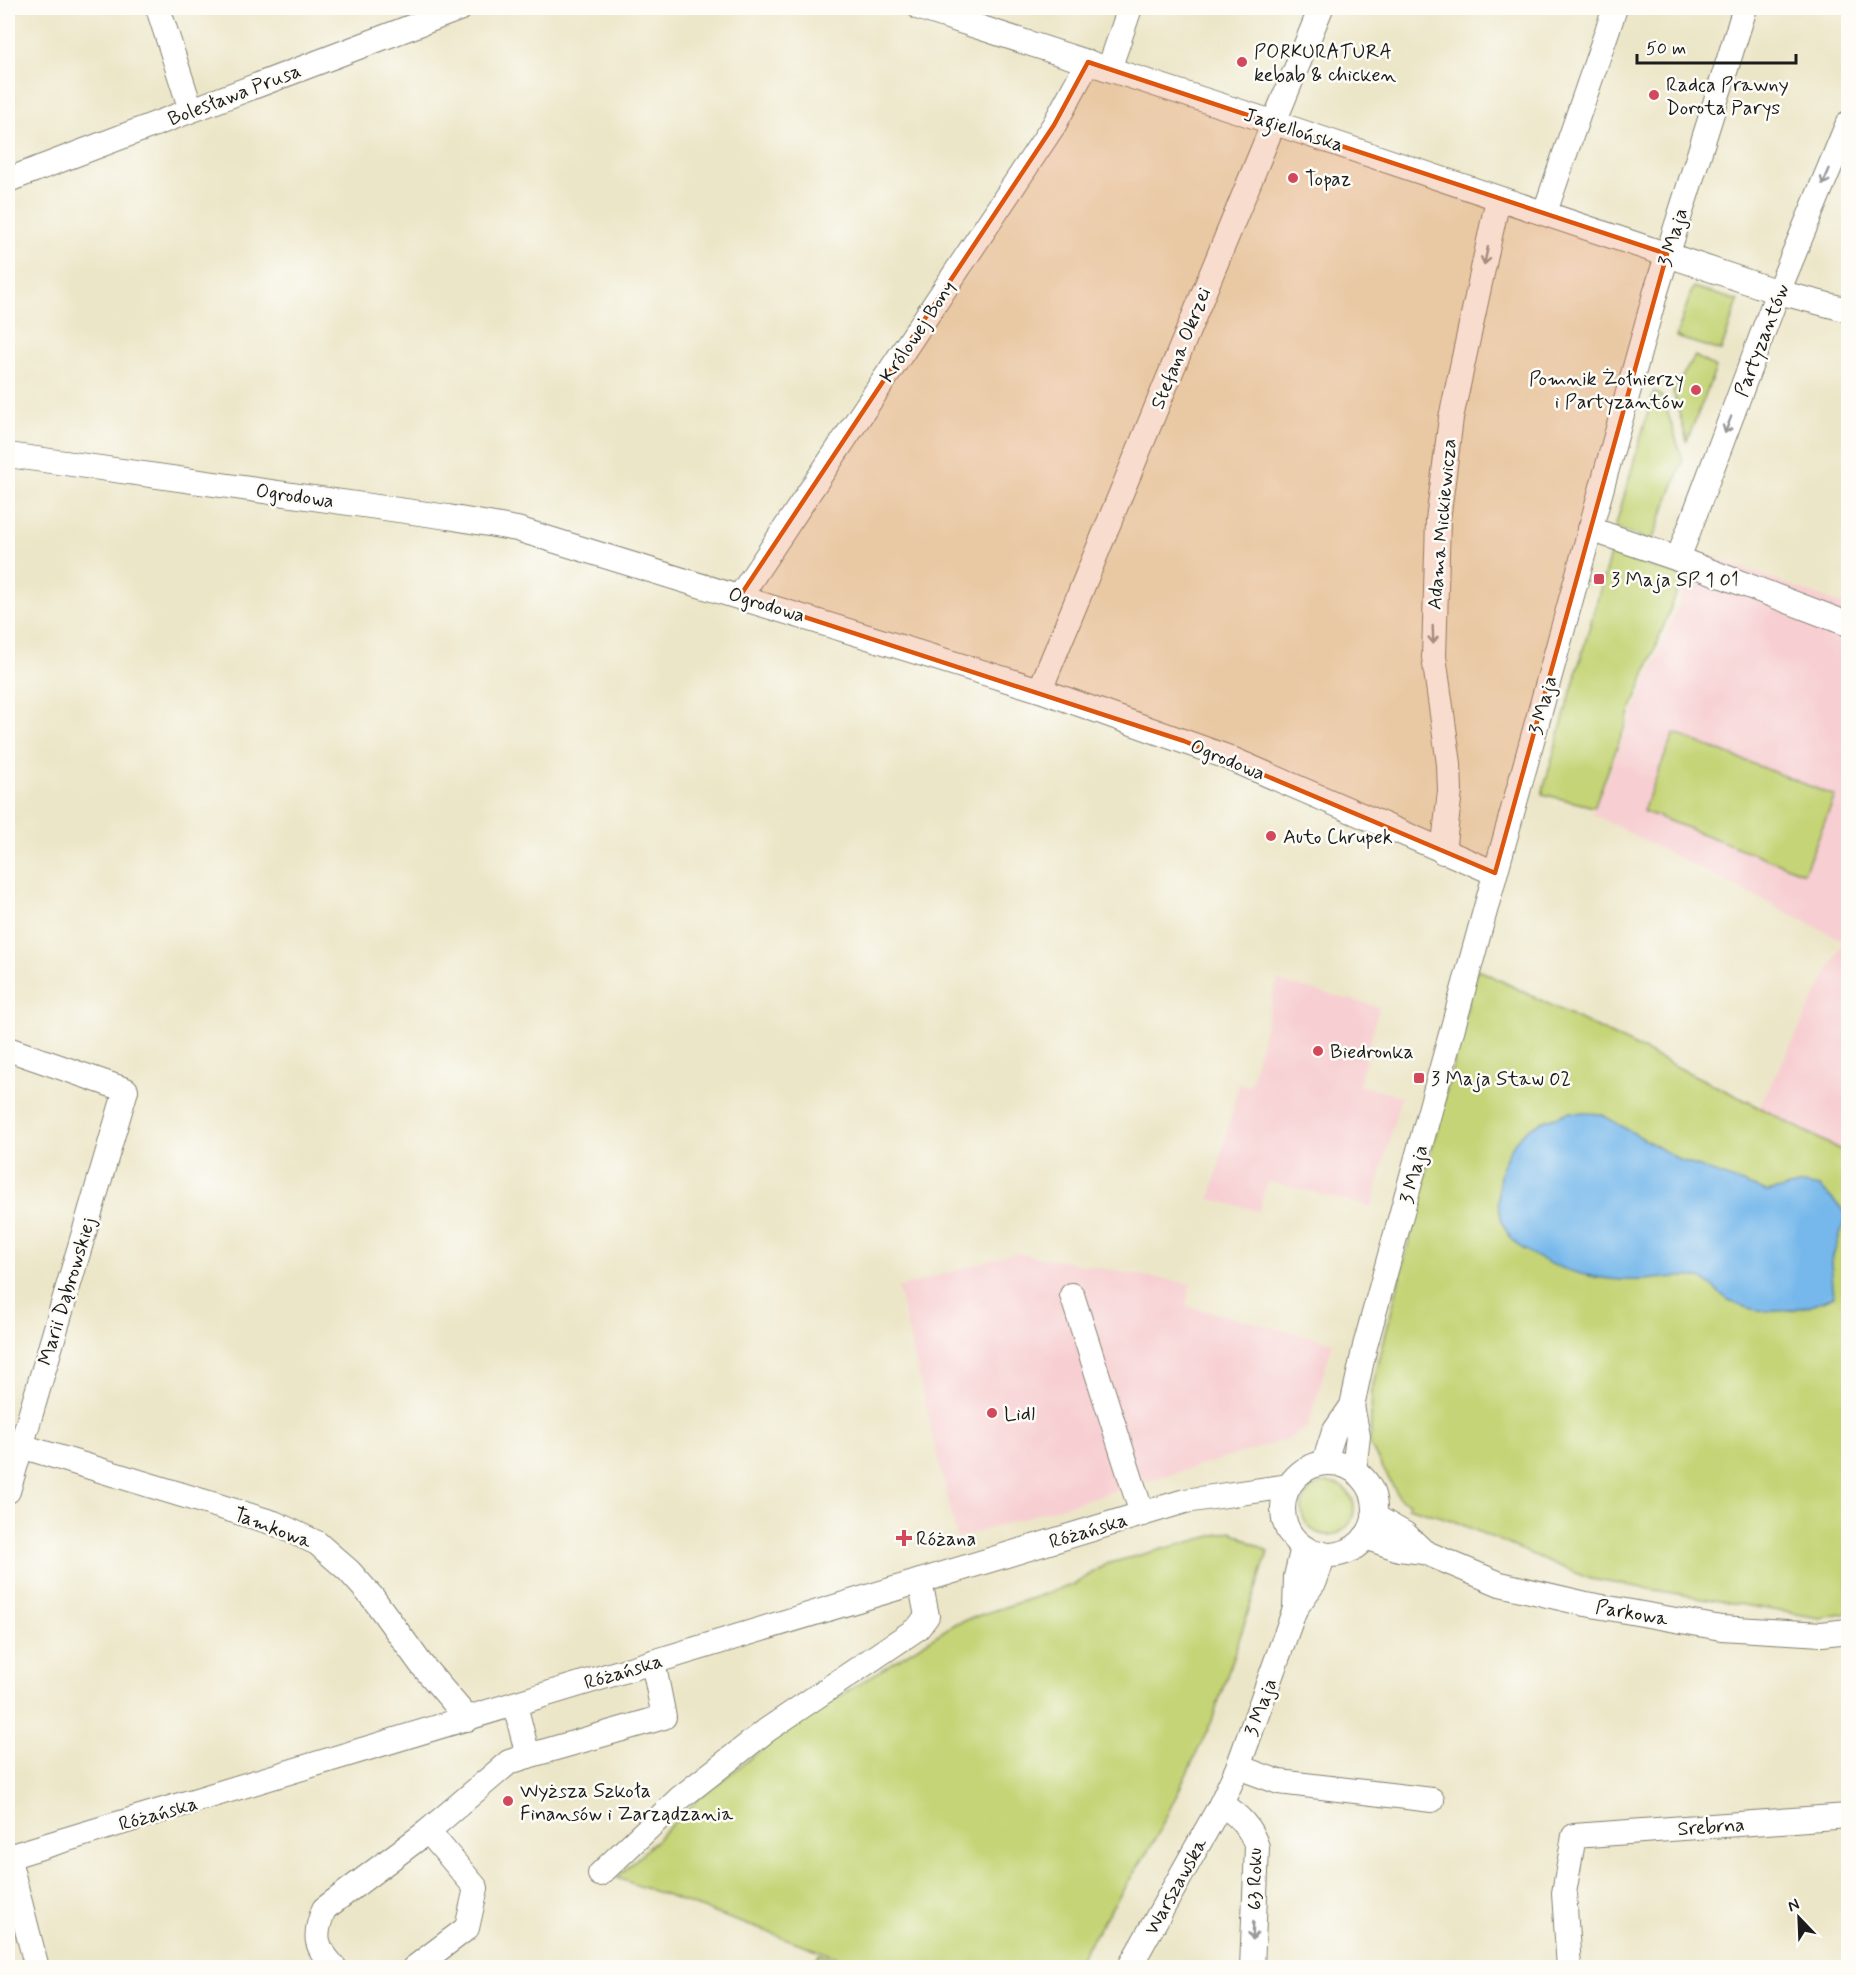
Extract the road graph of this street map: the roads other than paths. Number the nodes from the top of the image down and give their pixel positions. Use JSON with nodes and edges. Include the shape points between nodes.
{"nodes":[{"id":1,"x":158,"y":8,"type":"edge"},
{"id":2,"x":461,"y":8,"type":"edge"},
{"id":3,"x":920,"y":8,"type":"edge"},
{"id":4,"x":1130,"y":8,"type":"edge"},
{"id":5,"x":1321,"y":8,"type":"edge"},
{"id":6,"x":1615,"y":8,"type":"edge"},
{"id":7,"x":1745,"y":8,"type":"edge"},
{"id":8,"x":1098,"y":66,"type":"junction"},
{"id":9,"x":191,"y":110,"type":"junction"},
{"id":10,"x":1272,"y":122,"type":"junction"},
{"id":11,"x":1848,"y":123,"type":"edge"},
{"id":12,"x":8,"y":180,"type":"edge"},
{"id":13,"x":1498,"y":199,"type":"junction"},
{"id":14,"x":1545,"y":212,"type":"junction"},
{"id":15,"x":1667,"y":254,"type":"junction"},
{"id":16,"x":1778,"y":292,"type":"junction"},
{"id":17,"x":1848,"y":310,"type":"edge"},
{"id":18,"x":8,"y":455,"type":"edge"},
{"id":19,"x":1590,"y":529,"type":"junction"},
{"id":20,"x":1678,"y":559,"type":"junction"},
{"id":21,"x":740,"y":596,"type":"junction"},
{"id":22,"x":1848,"y":624,"type":"edge"},
{"id":23,"x":1040,"y":690,"type":"junction"},
{"id":24,"x":1443,"y":852,"type":"junction"},
{"id":25,"x":1495,"y":873,"type":"junction"},
{"id":26,"x":8,"y":1049,"type":"edge"},
{"id":27,"x":1072,"y":1295,"type":"dead end"},
{"id":28,"x":1352,"y":1406,"type":"junction"},
{"id":29,"x":14,"y":1444,"type":"edge"},
{"id":30,"x":1324,"y":1463,"type":"junction"},
{"id":31,"x":1354,"y":1470,"type":"junction"},
{"id":32,"x":8,"y":1491,"type":"edge"},
{"id":33,"x":1286,"y":1497,"type":"junction"},
{"id":34,"x":1142,"y":1514,"type":"junction"},
{"id":35,"x":1369,"y":1526,"type":"junction"},
{"id":36,"x":1313,"y":1551,"type":"junction"},
{"id":37,"x":920,"y":1581,"type":"junction"},
{"id":38,"x":1848,"y":1631,"type":"edge"},
{"id":39,"x":653,"y":1662,"type":"junction"},
{"id":40,"x":515,"y":1705,"type":"junction"},
{"id":41,"x":468,"y":1719,"type":"junction"},
{"id":42,"x":528,"y":1756,"type":"junction"},
{"id":43,"x":1238,"y":1767,"type":"junction"},
{"id":44,"x":1432,"y":1800,"type":"dead end"},
{"id":45,"x":1221,"y":1804,"type":"junction"},
{"id":46,"x":1848,"y":1816,"type":"edge"},
{"id":47,"x":428,"y":1831,"type":"junction"},
{"id":48,"x":8,"y":1857,"type":"edge"},
{"id":49,"x":600,"y":1874,"type":"dead end"},
{"id":50,"x":37,"y":1968,"type":"edge"},
{"id":51,"x":335,"y":1968,"type":"edge"},
{"id":52,"x":414,"y":1968,"type":"edge"},
{"id":53,"x":1129,"y":1968,"type":"edge"},
{"id":54,"x":1252,"y":1968,"type":"edge"},
{"id":55,"x":1569,"y":1968,"type":"edge"}],
"edges":[{"from":1,"to":9,"type":"street"},
{"from":2,"to":9,"type":"street","name":"Bolesława Prusa"},
{"from":3,"to":8,"type":"street","name":"Jagiellońska"},
{"from":4,"to":8,"type":"street","name":"Królowej Bony"},
{"from":5,"to":10,"type":"street","name":"Stefana Okrzei"},
{"from":6,"to":14,"type":"street"},
{"from":7,"to":15,"type":"street","name":"3 Maja"},
{"from":8,"to":10,"type":"street","name":"Jagiellońska"},
{"from":8,"to":21,"type":"street","name":"Królowej Bony","via":[[1054,125]]},
{"from":9,"to":12,"type":"street","name":"Bolesława Prusa"},
{"from":10,"to":13,"type":"street","name":"Jagiellońska"},
{"from":10,"to":23,"type":"street","name":"Stefana Okrzei"},
{"from":11,"to":16,"type":"street","name":"Partyzantów","one_way":true},
{"from":13,"to":14,"type":"street","name":"Jagiellońska"},
{"from":13,"to":24,"type":"street","name":"Adama Mickiewicza","one_way":true,"via":[[1451,418],[1438,520],[1434,657],[1450,791]]},
{"from":14,"to":15,"type":"street","name":"Jagiellońska"},
{"from":15,"to":16,"type":"street","name":"Jagiellońska"},
{"from":15,"to":19,"type":"street","name":"3 Maja"},
{"from":16,"to":17,"type":"street","name":"Jagiellońska"},
{"from":16,"to":20,"type":"street","name":"Partyzantów","one_way":true},
{"from":18,"to":21,"type":"street","name":"Ogrodowa","via":[[517,529]]},
{"from":19,"to":20,"type":"street"},
{"from":19,"to":25,"type":"street","name":"3 Maja"},
{"from":20,"to":22,"type":"street"},
{"from":21,"to":23,"type":"street","name":"Ogrodowa"},
{"from":23,"to":24,"type":"street","name":"Ogrodowa","via":[[1227,757]]},
{"from":24,"to":25,"type":"street","name":"Ogrodowa"},
{"from":25,"to":28,"type":"street","name":"3 Maja"},
{"from":26,"to":29,"type":"street","name":"Marii Dąbrowskiej","via":[[126,1090]]},
{"from":27,"to":34,"type":"street"},
{"from":28,"to":30,"type":"street","name":"3 Maja","via":[[1334,1431]]},
{"from":28,"to":31,"type":"street","name":"3 Maja","via":[[1358,1436]]},
{"from":29,"to":32,"type":"street","name":"Marii Dąbrowskiej"},
{"from":29,"to":41,"type":"street","name":"Tamkowa","via":[[274,1523],[317,1543],[350,1571]]},
{"from":30,"to":31,"type":"street"},
{"from":30,"to":33,"type":"street","via":[[1298,1474]]},
{"from":31,"to":35,"type":"street","via":[[1371,1490]]},
{"from":33,"to":34,"type":"street","name":"Różańska","via":[[1239,1493],[1185,1501]]},
{"from":33,"to":36,"type":"street","via":[[1288,1530]]},
{"from":34,"to":37,"type":"street","name":"Różańska"},
{"from":35,"to":36,"type":"street","via":[[1353,1547],[1339,1553]]},
{"from":35,"to":38,"type":"street","name":"Parkowa","via":[[1399,1549],[1424,1552],[1500,1584],[1586,1604],[1721,1628],[1822,1634]]},
{"from":36,"to":43,"type":"street","name":"3 Maja","via":[[1315,1581],[1295,1609]]},
{"from":37,"to":39,"type":"street","name":"Różańska"},
{"from":37,"to":49,"type":"street","via":[[927,1616],[918,1628],[767,1730],[680,1798]]},
{"from":39,"to":40,"type":"street","name":"Różańska"},
{"from":39,"to":42,"type":"street","via":[[664,1717]]},
{"from":40,"to":41,"type":"street","name":"Różańska"},
{"from":40,"to":42,"type":"street"},
{"from":41,"to":48,"type":"street","name":"Różańska"},
{"from":42,"to":47,"type":"street","via":[[509,1762]]},
{"from":43,"to":44,"type":"street","via":[[1279,1782]]},
{"from":43,"to":45,"type":"street","name":"3 Maja"},
{"from":45,"to":53,"type":"street","name":"Warszawska"},
{"from":45,"to":54,"type":"street","name":"63 Roku","one_way":true,"via":[[1251,1830],[1257,1847]]},
{"from":46,"to":55,"type":"street","name":"Srebrna","via":[[1574,1836],[1564,1893]]},
{"from":47,"to":51,"type":"street","via":[[324,1909],[317,1928],[319,1950]]},
{"from":47,"to":52,"type":"street","via":[[476,1888],[467,1928]]},
{"from":48,"to":50,"type":"street"}]}
